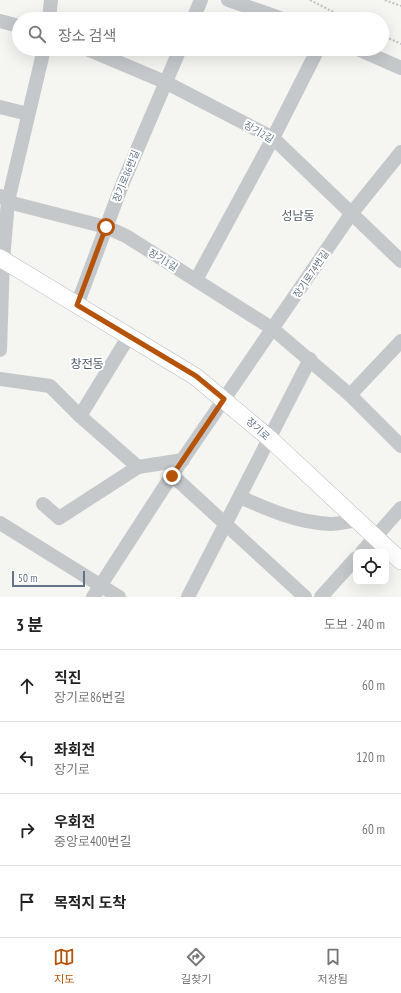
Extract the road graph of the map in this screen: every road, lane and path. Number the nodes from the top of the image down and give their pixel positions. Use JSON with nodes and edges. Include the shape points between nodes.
{"nodes":[{"id":1,"x":51,"y":0,"type":"edge"},
{"id":2,"x":201,"y":0,"type":"edge"},
{"id":3,"x":228,"y":0,"type":"edge"},
{"id":4,"x":310,"y":0,"type":"edge"},
{"id":5,"x":385,"y":0,"type":"edge"},
{"id":6,"x":401,"y":6,"type":"edge"},
{"id":7,"x":50,"y":12,"type":"edge"},
{"id":8,"x":196,"y":12,"type":"edge"},
{"id":9,"x":263,"y":12,"type":"edge"},
{"id":10,"x":333,"y":12,"type":"edge"},
{"id":11,"x":0,"y":21,"type":"edge"},
{"id":12,"x":12,"y":24,"type":"edge"},
{"id":13,"x":389,"y":38,"type":"edge"},
{"id":14,"x":401,"y":44,"type":"edge"},
{"id":15,"x":42,"y":56,"type":"edge"},
{"id":16,"x":104,"y":56,"type":"edge"},
{"id":17,"x":177,"y":56,"type":"edge"},
{"id":18,"x":314,"y":56,"type":"edge"},
{"id":19,"x":374,"y":56,"type":"edge"},
{"id":20,"x":401,"y":68,"type":"edge"},
{"id":21,"x":165,"y":82,"type":"junction"},
{"id":22,"x":0,"y":107,"type":"edge"},
{"id":23,"x":28,"y":114,"type":"junction"},
{"id":24,"x":273,"y":138,"type":"junction"},
{"id":25,"x":399,"y":158,"type":"edge"},
{"id":26,"x":4,"y":199,"type":"edge"},
{"id":27,"x":351,"y":214,"type":"junction"},
{"id":28,"x":106,"y":227,"type":"junction"},
{"id":29,"x":2,"y":259,"type":"edge"},
{"id":30,"x":401,"y":261,"type":"edge"},
{"id":31,"x":196,"y":280,"type":"junction"},
{"id":32,"x":77,"y":305,"type":"junction"},
{"id":33,"x":273,"y":329,"type":"junction"},
{"id":34,"x":129,"y":336,"type":"junction"},
{"id":35,"x":401,"y":341,"type":"edge"},
{"id":36,"x":0,"y":350,"type":"edge"},
{"id":37,"x":310,"y":359,"type":"junction"},
{"id":38,"x":0,"y":379,"type":"edge"},
{"id":39,"x":350,"y":395,"type":"junction"},
{"id":40,"x":224,"y":399,"type":"junction"},
{"id":41,"x":80,"y":416,"type":"junction"},
{"id":42,"x":269,"y":438,"type":"junction"},
{"id":43,"x":401,"y":446,"type":"edge"},
{"id":44,"x":183,"y":460,"type":"junction"},
{"id":45,"x":138,"y":468,"type":"junction"},
{"id":46,"x":172,"y":476,"type":"junction"},
{"id":47,"x":240,"y":497,"type":"junction"},
{"id":48,"x":43,"y":504,"type":"dead end"},
{"id":49,"x":401,"y":508,"type":"edge"},
{"id":50,"x":358,"y":520,"type":"junction"},
{"id":51,"x":0,"y":523,"type":"edge"},
{"id":52,"x":226,"y":526,"type":"junction"},
{"id":53,"x":376,"y":536,"type":"junction"},
{"id":54,"x":365,"y":549,"type":"edge"},
{"id":55,"x":353,"y":561,"type":"edge"},
{"id":56,"x":401,"y":561,"type":"edge"},
{"id":57,"x":100,"y":585,"type":"junction"},
{"id":58,"x":92,"y":597,"type":"edge"},
{"id":59,"x":119,"y":597,"type":"edge"},
{"id":60,"x":188,"y":597,"type":"edge"},
{"id":61,"x":305,"y":597,"type":"edge"},
{"id":62,"x":321,"y":597,"type":"edge"}],
"edges":[{"from":1,"to":7,"type":"street"},
{"from":2,"to":8,"type":"street"},
{"from":3,"to":9,"type":"street"},
{"from":4,"to":10,"type":"path"},
{"from":5,"to":6,"type":"path"},
{"from":11,"to":12,"type":"street"},
{"from":13,"to":14,"type":"path"},
{"from":15,"to":23,"type":"street"},
{"from":16,"to":21,"type":"street","name":"장기2길"},
{"from":17,"to":21,"type":"street","name":"장기로86번길"},
{"from":18,"to":24,"type":"street"},
{"from":19,"to":20,"type":"street"},
{"from":21,"to":24,"type":"street","name":"장기2길"},
{"from":21,"to":28,"type":"street","name":"장기로86번길"},
{"from":22,"to":23,"type":"street"},
{"from":23,"to":26,"type":"street"},
{"from":24,"to":27,"type":"street","name":"장기2길"},
{"from":24,"to":31,"type":"street"},
{"from":25,"to":27,"type":"street","name":"장기로74번길"},
{"from":26,"to":28,"type":"street","name":"장기1길"},
{"from":26,"to":29,"type":"street"},
{"from":27,"to":30,"type":"street","name":"장기2길"},
{"from":27,"to":33,"type":"street","name":"장기로74번길"},
{"from":28,"to":31,"type":"street","name":"장기1길","via":[[126,236]]},
{"from":28,"to":32,"type":"street","name":"장기로86번길"},
{"from":29,"to":32,"type":"main road","name":"장기로"},
{"from":29,"to":36,"type":"street"},
{"from":31,"to":33,"type":"street","name":"장기1길"},
{"from":32,"to":34,"type":"main road","name":"장기로"},
{"from":33,"to":37,"type":"street","name":"장기1길"},
{"from":33,"to":40,"type":"street","name":"장기로74번길"},
{"from":34,"to":40,"type":"main road","name":"장기로","via":[[196,376]]},
{"from":34,"to":41,"type":"street"},
{"from":35,"to":39,"type":"street"},
{"from":37,"to":39,"type":"street","name":"장기1길"},
{"from":37,"to":42,"type":"street"},
{"from":38,"to":41,"type":"street","via":[[50,386]]},
{"from":39,"to":43,"type":"street","name":"장기1길"},
{"from":40,"to":42,"type":"main road","name":"장기로"},
{"from":40,"to":44,"type":"street","name":"장기로74번길"},
{"from":41,"to":45,"type":"street"},
{"from":42,"to":47,"type":"street"},
{"from":42,"to":50,"type":"main road","name":"장기로"},
{"from":44,"to":45,"type":"street"},
{"from":44,"to":46,"type":"street","name":"장기로74번길"},
{"from":45,"to":48,"type":"street","via":[[59,518]]},
{"from":46,"to":52,"type":"street"},
{"from":46,"to":57,"type":"street","name":"장기로74번길"},
{"from":47,"to":50,"type":"street","via":[[273,512],[298,519],[332,524]]},
{"from":47,"to":52,"type":"street"},
{"from":49,"to":53,"type":"street"},
{"from":50,"to":53,"type":"main road","name":"장기로"},
{"from":51,"to":57,"type":"street"},
{"from":52,"to":60,"type":"street"},
{"from":52,"to":61,"type":"street"},
{"from":53,"to":54,"type":"street"},
{"from":53,"to":56,"type":"main road","name":"장기로"},
{"from":55,"to":62,"type":"street"},
{"from":57,"to":58,"type":"street","name":"장기로74번길"},
{"from":57,"to":59,"type":"street"}]}
